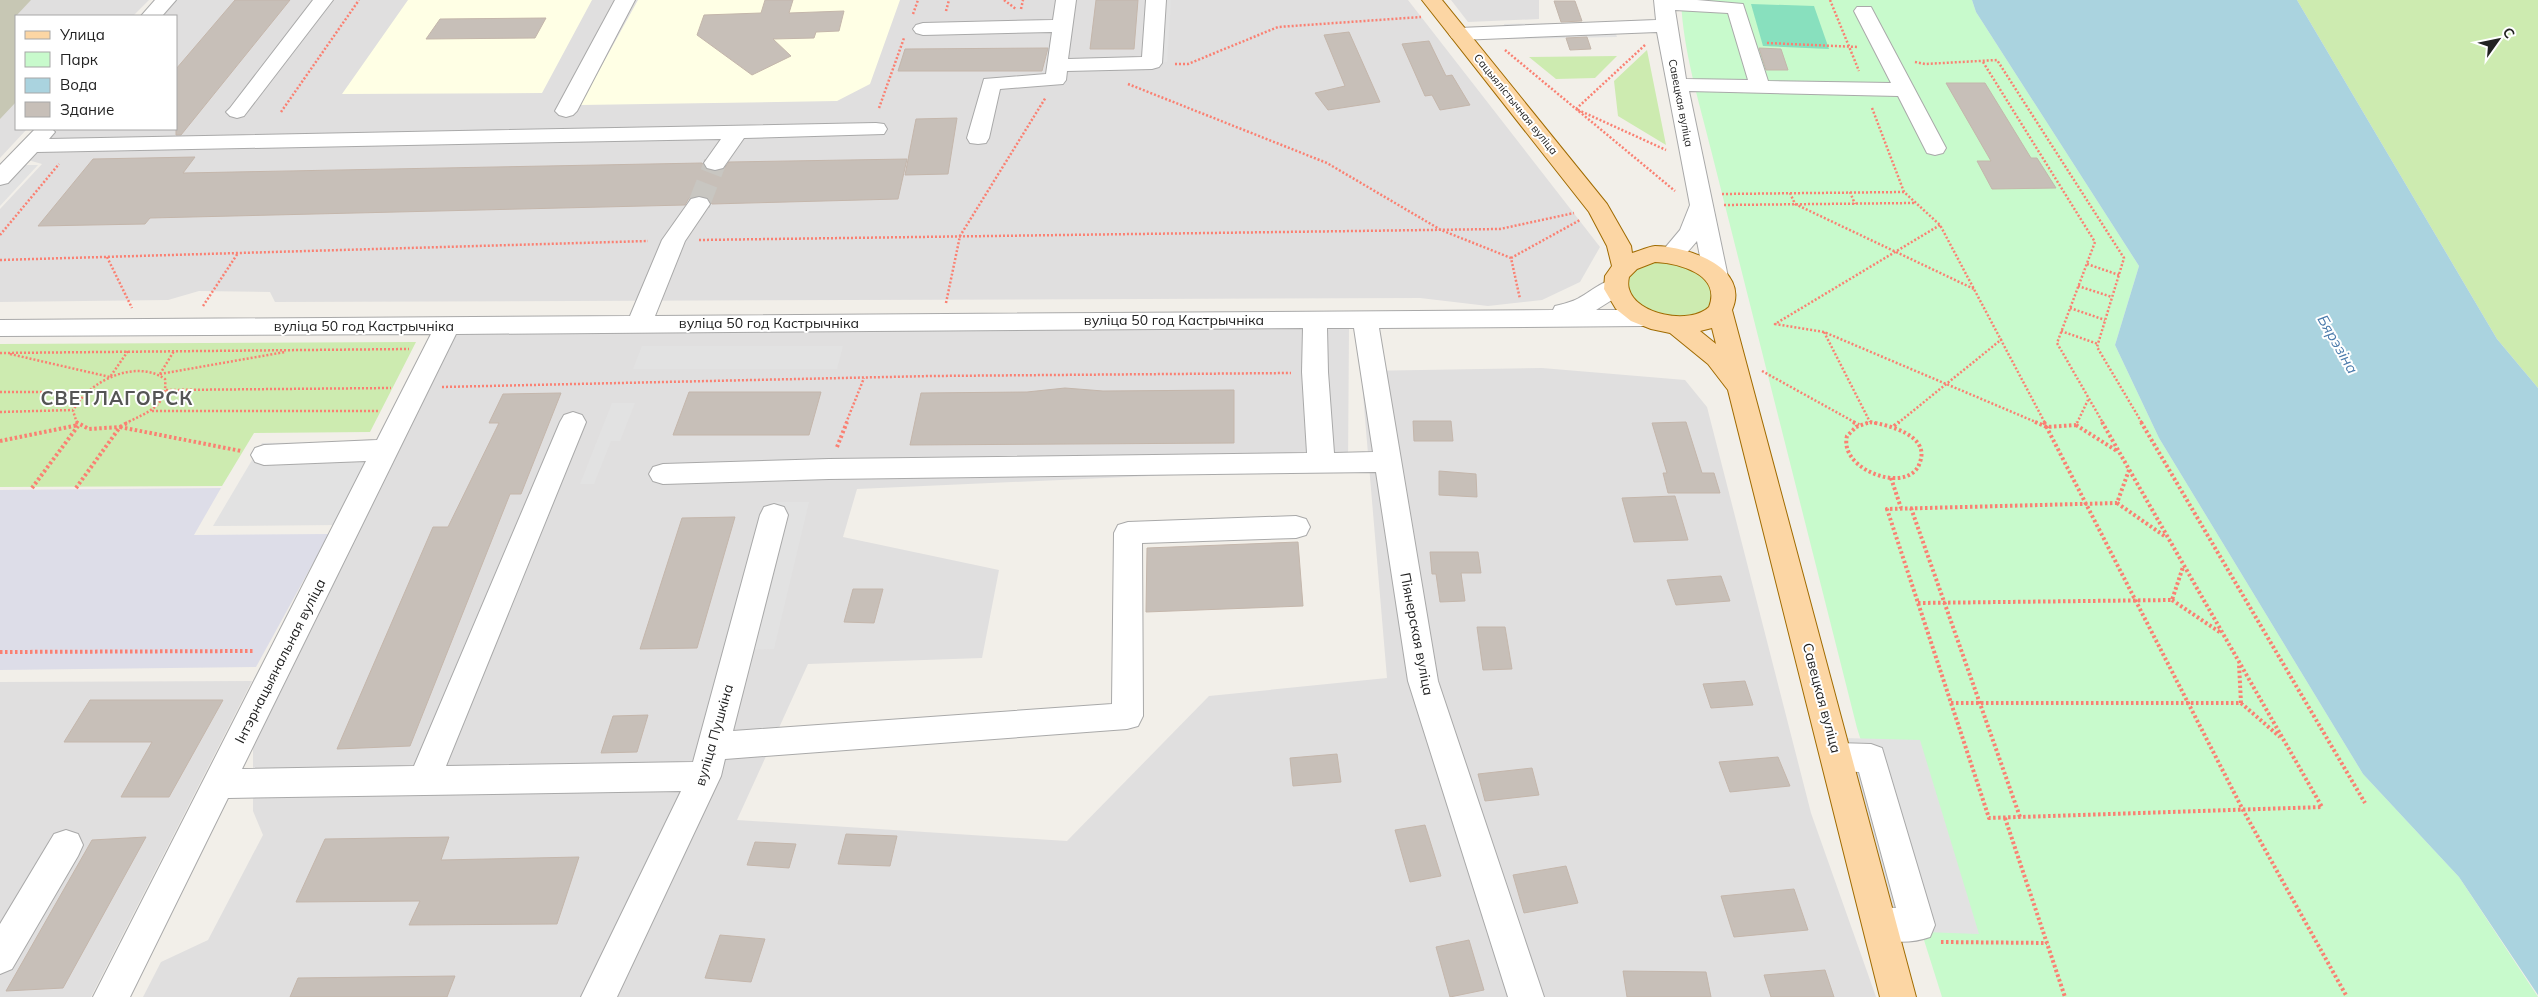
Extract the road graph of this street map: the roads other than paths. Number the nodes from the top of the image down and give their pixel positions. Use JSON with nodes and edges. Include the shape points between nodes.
{"nodes":[{"id":1,"x":166,"y":0,"type":"edge"},
{"id":2,"x":323,"y":0,"type":"edge"},
{"id":3,"x":625,"y":0,"type":"edge"},
{"id":4,"x":1066,"y":0,"type":"edge"},
{"id":5,"x":1156,"y":0,"type":"edge"},
{"id":6,"x":1664,"y":2,"type":"edge"},
{"id":7,"x":1428,"y":9,"type":"edge"},
{"id":8,"x":1864,"y":11,"type":"dead end"},
{"id":9,"x":152,"y":15,"type":"edge"},
{"id":10,"x":1062,"y":26,"type":"junction"},
{"id":11,"x":1666,"y":26,"type":"junction"},
{"id":12,"x":913,"y":29,"type":"road end"},
{"id":13,"x":1459,"y":34,"type":"junction"},
{"id":14,"x":1056,"y":72,"type":"junction"},
{"id":15,"x":1677,"y":85,"type":"junction"},
{"id":16,"x":1760,"y":87,"type":"junction"},
{"id":17,"x":1906,"y":90,"type":"junction"},
{"id":18,"x":566,"y":111,"type":"dead end"},
{"id":19,"x":237,"y":112,"type":"dead end"},
{"id":20,"x":877,"y":119,"type":"road end"},
{"id":21,"x":737,"y":132,"type":"junction"},
{"id":22,"x":51,"y":137,"type":"edge"},
{"id":23,"x":978,"y":138,"type":"dead end"},
{"id":24,"x":1935,"y":148,"type":"dead end"},
{"id":25,"x":715,"y":163,"type":"tunnel mouth"},
{"id":26,"x":0,"y":178,"type":"edge"},
{"id":27,"x":1694,"y":199,"type":"junction"},
{"id":28,"x":699,"y":204,"type":"tunnel mouth"},
{"id":29,"x":1587,"y":212,"type":"junction"},
{"id":30,"x":1662,"y":255,"type":"junction"},
{"id":31,"x":1619,"y":276,"type":"junction"},
{"id":32,"x":1716,"y":277,"type":"junction"},
{"id":33,"x":1529,"y":311,"type":"junction"},
{"id":34,"x":1720,"y":311,"type":"junction"},
{"id":35,"x":1643,"y":318,"type":"junction"},
{"id":36,"x":1365,"y":319,"type":"junction"},
{"id":37,"x":1315,"y":320,"type":"junction"},
{"id":38,"x":639,"y":324,"type":"junction"},
{"id":39,"x":448,"y":325,"type":"junction"},
{"id":40,"x":1678,"y":326,"type":"junction"},
{"id":41,"x":0,"y":328,"type":"edge"},
{"id":42,"x":1743,"y":399,"type":"junction"},
{"id":43,"x":573,"y":422,"type":"dead end"},
{"id":44,"x":386,"y":450,"type":"junction"},
{"id":45,"x":264,"y":455,"type":"road end"},
{"id":46,"x":1388,"y":462,"type":"junction"},
{"id":47,"x":1321,"y":463,"type":"junction"},
{"id":48,"x":663,"y":474,"type":"dead end"},
{"id":49,"x":774,"y":516,"type":"dead end"},
{"id":50,"x":1296,"y":527,"type":"dead end"},
{"id":51,"x":713,"y":746,"type":"junction"},
{"id":52,"x":1837,"y":756,"type":"joint"},
{"id":53,"x":705,"y":776,"type":"junction"},
{"id":54,"x":424,"y":780,"type":"junction"},
{"id":55,"x":218,"y":784,"type":"junction"},
{"id":56,"x":66,"y":844,"type":"dead end"},
{"id":57,"x":1880,"y":924,"type":"joint"},
{"id":58,"x":0,"y":957,"type":"edge"},
{"id":59,"x":111,"y":997,"type":"edge"},
{"id":60,"x":599,"y":997,"type":"edge"},
{"id":61,"x":1526,"y":997,"type":"edge"},
{"id":62,"x":1898,"y":997,"type":"edge"}],
"edges":[{"from":1,"to":9,"type":"street"},
{"from":2,"to":19,"type":"street"},
{"from":3,"to":18,"type":"street"},
{"from":4,"to":10,"type":"street"},
{"from":5,"to":14,"type":"street","via":[[1152,62]]},
{"from":6,"to":11,"type":"street","name":"Савецкая вуліца"},
{"from":6,"to":16,"type":"street","via":[[1736,8]]},
{"from":7,"to":13,"type":"main road","name":"Сацыялістычная вуліца"},
{"from":8,"to":17,"type":"street"},
{"from":10,"to":12,"type":"street"},
{"from":10,"to":14,"type":"street"},
{"from":11,"to":13,"type":"street"},
{"from":11,"to":15,"type":"street","name":"Савецкая вуліца"},
{"from":13,"to":29,"type":"main road","name":"Сацыялістычная вуліца"},
{"from":14,"to":23,"type":"street","via":[[991,83]]},
{"from":15,"to":16,"type":"street"},
{"from":15,"to":27,"type":"street","name":"Савецкая вуліца","via":[[1693,162]]},
{"from":16,"to":17,"type":"street"},
{"from":17,"to":24,"type":"street"},
{"from":20,"to":21,"type":"street"},
{"from":21,"to":22,"type":"street"},
{"from":21,"to":25,"type":"street"},
{"from":22,"to":26,"type":"street","via":[[31,146]]},
{"from":27,"to":30,"type":"street","via":[[1691,233]]},
{"from":27,"to":32,"type":"street","name":"Савецкая вуліца"},
{"from":28,"to":38,"type":"street","via":[[674,240]]},
{"from":29,"to":30,"type":"main road","name":"Сацыялістычная вуліца"},
{"from":29,"to":31,"type":"main road","name":"Сацыялістычная вуліца","via":[[1616,239],[1623,256]]},
{"from":30,"to":31,"type":"main road","via":[[1636,258]]},
{"from":30,"to":32,"type":"main road","via":[[1704,267]]},
{"from":31,"to":33,"type":"street","name":"вуліца 50 год Кастрычніка","via":[[1586,305]]},
{"from":31,"to":35,"type":"main road","via":[[1620,298]]},
{"from":32,"to":34,"type":"main road","via":[[1725,300]]},
{"from":33,"to":35,"type":"street","name":"вуліца 50 год Кастрычніка"},
{"from":33,"to":36,"type":"street","name":"вуліца 50 год Кастрычніка"},
{"from":34,"to":40,"type":"main road","via":[[1696,325]]},
{"from":34,"to":42,"type":"main road","name":"Савецкая вуліца"},
{"from":35,"to":40,"type":"main road"},
{"from":36,"to":37,"type":"street","name":"вуліца 50 год Кастрычніка"},
{"from":36,"to":46,"type":"street","name":"Піянерская вуліца"},
{"from":37,"to":38,"type":"street","name":"вуліца 50 год Кастрычніка"},
{"from":37,"to":47,"type":"street"},
{"from":38,"to":39,"type":"street","name":"вуліца 50 год Кастрычніка"},
{"from":39,"to":41,"type":"street","name":"вуліца 50 год Кастрычніка"},
{"from":39,"to":44,"type":"street","name":"Інтэрнацыянальная вуліца"},
{"from":40,"to":42,"type":"main road","name":"Савецкая вуліца","via":[[1717,358]]},
{"from":42,"to":52,"type":"main road","name":"Савецкая вуліца"},
{"from":43,"to":54,"type":"street"},
{"from":44,"to":45,"type":"street"},
{"from":44,"to":55,"type":"street","name":"Інтэрнацыянальная вуліца"},
{"from":46,"to":47,"type":"street"},
{"from":46,"to":61,"type":"street","name":"Піянерская вуліца","via":[[1423,681]]},
{"from":47,"to":48,"type":"street"},
{"from":49,"to":51,"type":"street","name":"вуліца Пушкіна"},
{"from":50,"to":51,"type":"street","via":[[1128,533],[1127,716]]},
{"from":51,"to":53,"type":"street","name":"вуліца Пушкіна"},
{"from":52,"to":57,"type":"street","via":[[1871,758],[1918,925]]},
{"from":53,"to":54,"type":"street"},
{"from":53,"to":60,"type":"street","name":"вуліца Пушкіна"},
{"from":54,"to":55,"type":"street"},
{"from":55,"to":59,"type":"street","name":"Інтэрнацыянальная вуліца"},
{"from":56,"to":58,"type":"street"},
{"from":57,"to":62,"type":"main road"}]}
